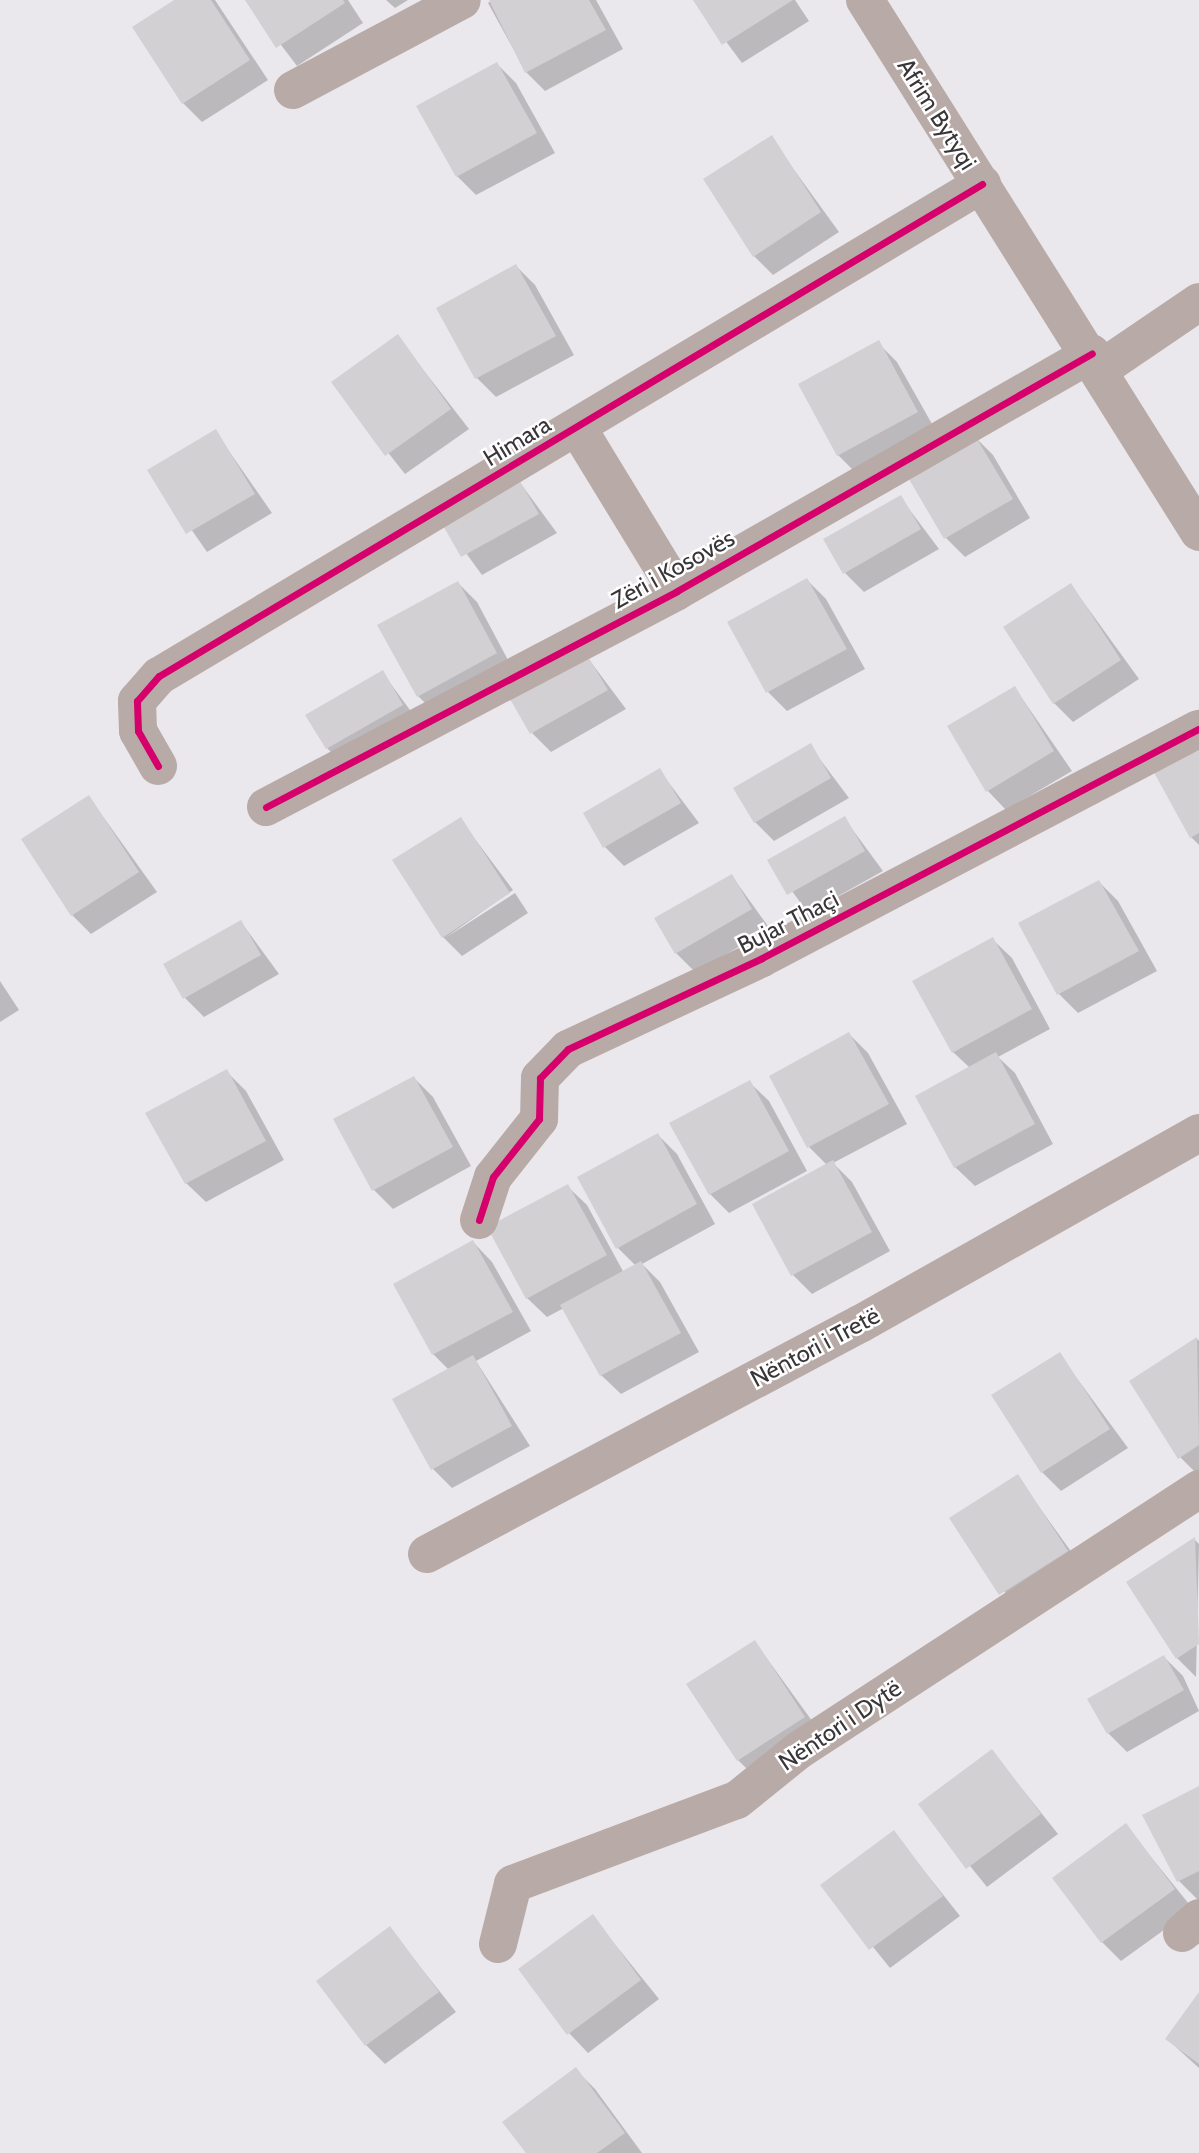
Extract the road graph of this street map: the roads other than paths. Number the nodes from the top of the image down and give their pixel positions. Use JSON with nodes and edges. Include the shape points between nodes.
{"nodes":[{"id":1,"x":462,"y":0,"type":"edge"},
{"id":2,"x":865,"y":0,"type":"edge"},
{"id":3,"x":293,"y":90,"type":"dead end"},
{"id":4,"x":982,"y":184,"type":"junction"},
{"id":5,"x":1199,"y":302,"type":"edge"},
{"id":6,"x":1096,"y":362,"type":"junction"},
{"id":7,"x":577,"y":427,"type":"junction"},
{"id":8,"x":1199,"y":532,"type":"edge"},
{"id":9,"x":677,"y":591,"type":"junction"},
{"id":10,"x":1199,"y":729,"type":"edge"},
{"id":11,"x":158,"y":766,"type":"dead end"},
{"id":12,"x":266,"y":807,"type":"dead end"},
{"id":13,"x":1199,"y":1133,"type":"edge"},
{"id":14,"x":479,"y":1220,"type":"dead end"},
{"id":15,"x":1199,"y":1489,"type":"edge"},
{"id":16,"x":428,"y":1554,"type":"dead end"},
{"id":17,"x":498,"y":1944,"type":"dead end"}],
"edges":[{"from":1,"to":3,"type":"street"},
{"from":2,"to":4,"type":"street","name":"Afrim Bytyqi"},
{"from":4,"to":6,"type":"street","name":"Afrim Bytyqi"},
{"from":4,"to":7,"type":"street","name":"Himara"},
{"from":5,"to":6,"type":"street"},
{"from":6,"to":8,"type":"street","name":"Afrim Bytyqi"},
{"from":6,"to":9,"type":"street","name":"Zëri i Kosovës"},
{"from":7,"to":9,"type":"street","name":"Himara"},
{"from":7,"to":11,"type":"street","name":"Himara","via":[[159,676],[137,701],[138,730]]},
{"from":9,"to":12,"type":"street","name":"Zëri i Kosovës"},
{"from":10,"to":14,"type":"street","name":"Bujar Thaçi","via":[[762,958],[568,1049],[540,1078],[539,1119],[493,1177]]},
{"from":13,"to":16,"type":"street","name":"Nëntori i Tretë","via":[[860,1324]]},
{"from":15,"to":17,"type":"street","name":"Nëntori i Dytë","via":[[799,1750],[737,1800],[513,1884]]}]}
